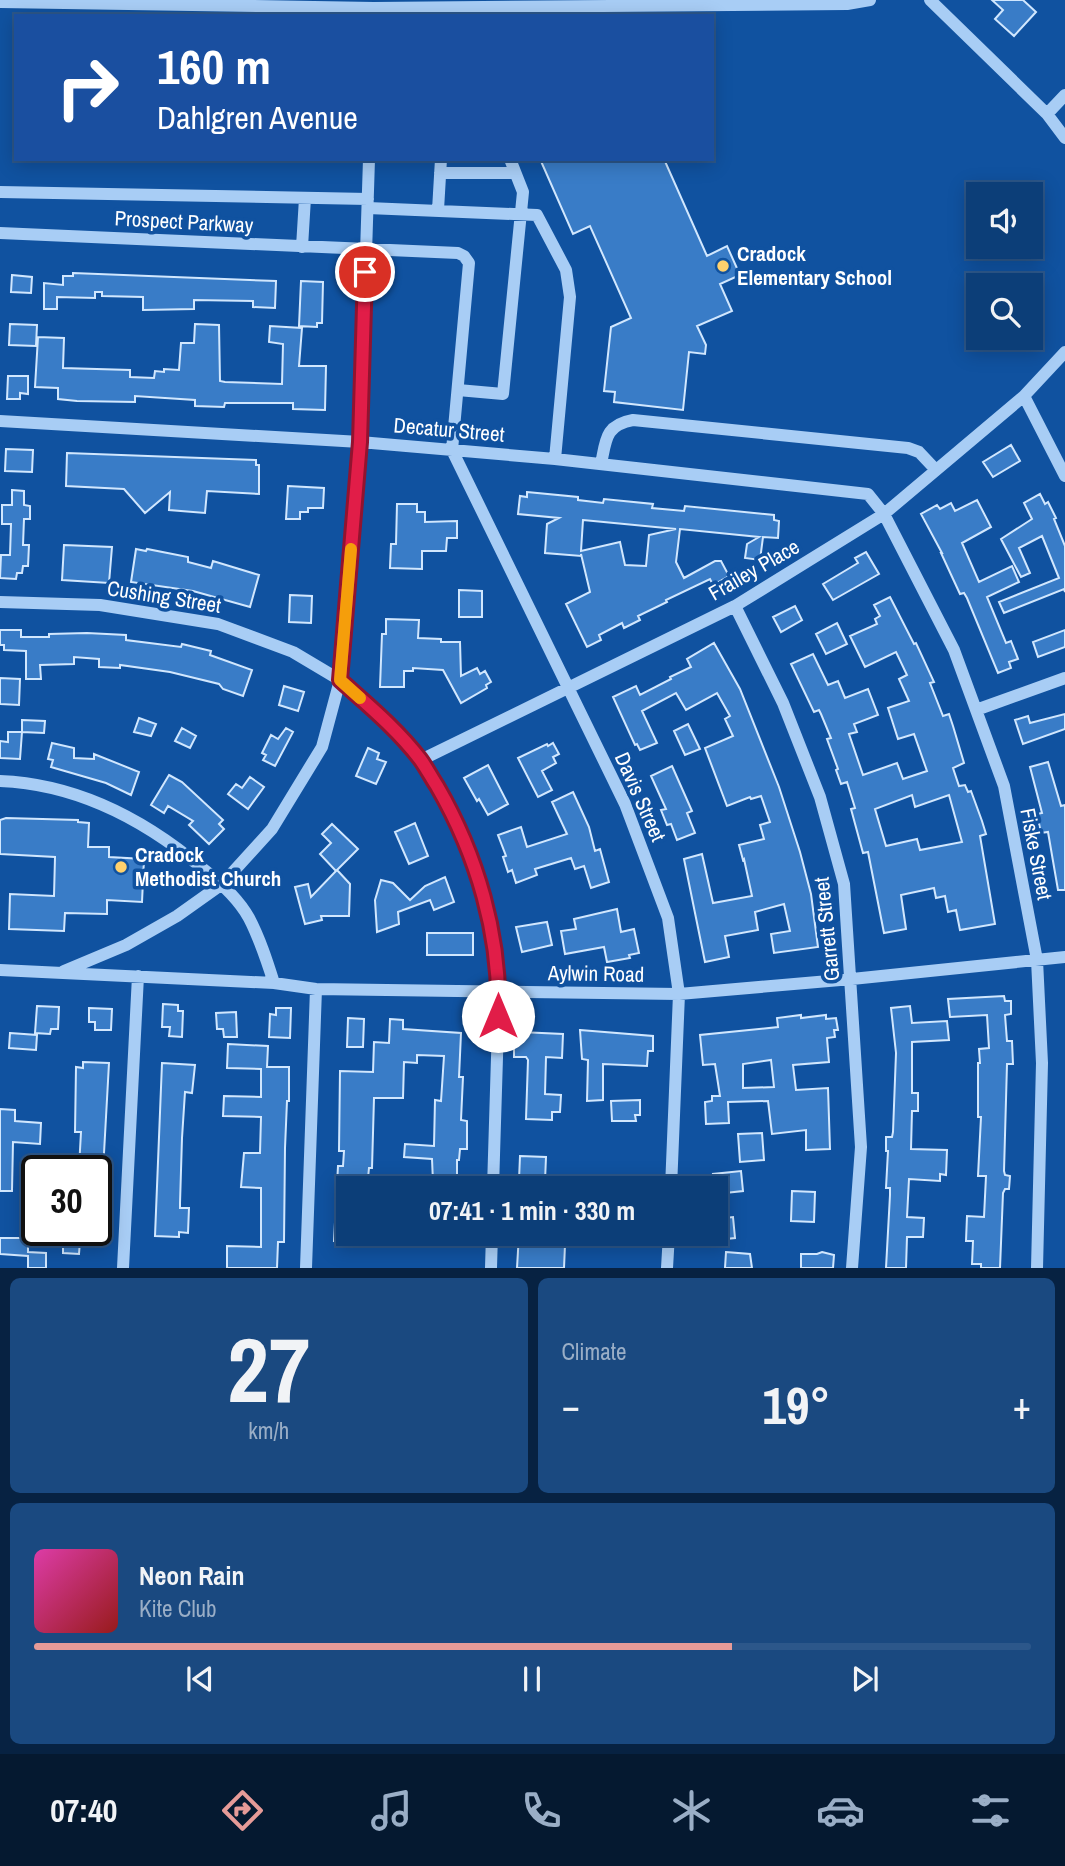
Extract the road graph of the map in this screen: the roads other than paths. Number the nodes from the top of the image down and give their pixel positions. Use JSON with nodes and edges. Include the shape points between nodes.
{"nodes":[{"id":1,"x":870,"y":0,"type":"edge"},
{"id":2,"x":930,"y":0,"type":"edge"},
{"id":3,"x":0,"y":2,"type":"edge"},
{"id":4,"x":374,"y":8,"type":"edge"},
{"id":5,"x":1065,"y":95,"type":"edge"},
{"id":6,"x":1047,"y":114,"type":"junction"},
{"id":7,"x":1065,"y":138,"type":"edge"},
{"id":8,"x":369,"y":161,"type":"edge"},
{"id":9,"x":441,"y":161,"type":"edge"},
{"id":10,"x":511,"y":161,"type":"edge"},
{"id":11,"x":440,"y":173,"type":"junction"},
{"id":12,"x":516,"y":173,"type":"junction"},
{"id":13,"x":0,"y":192,"type":"edge"},
{"id":14,"x":304,"y":198,"type":"junction"},
{"id":15,"x":368,"y":204,"type":"junction"},
{"id":16,"x":438,"y":210,"type":"junction"},
{"id":17,"x":520,"y":214,"type":"junction"},
{"id":18,"x":0,"y":233,"type":"edge"},
{"id":19,"x":302,"y":247,"type":"junction"},
{"id":20,"x":366,"y":250,"type":"junction"},
{"id":21,"x":1065,"y":352,"type":"edge"},
{"id":22,"x":458,"y":390,"type":"junction"},
{"id":23,"x":1024,"y":396,"type":"junction"},
{"id":24,"x":0,"y":421,"type":"edge"},
{"id":25,"x":360,"y":442,"type":"junction"},
{"id":26,"x":452,"y":450,"type":"junction"},
{"id":27,"x":555,"y":459,"type":"junction"},
{"id":28,"x":601,"y":464,"type":"junction"},
{"id":29,"x":936,"y":470,"type":"junction"},
{"id":30,"x":1065,"y":476,"type":"edge"},
{"id":31,"x":884,"y":514,"type":"junction"},
{"id":32,"x":0,"y":602,"type":"edge"},
{"id":33,"x":735,"y":606,"type":"junction"},
{"id":34,"x":1065,"y":678,"type":"edge"},
{"id":35,"x":340,"y":680,"type":"junction"},
{"id":36,"x":568,"y":688,"type":"junction"},
{"id":37,"x":976,"y":710,"type":"junction"},
{"id":38,"x":421,"y":760,"type":"junction"},
{"id":39,"x":0,"y":781,"type":"edge"},
{"id":40,"x":222,"y":884,"type":"junction"},
{"id":41,"x":1065,"y":957,"type":"edge"},
{"id":42,"x":1037,"y":960,"type":"junction"},
{"id":43,"x":0,"y":970,"type":"edge"},
{"id":44,"x":61,"y":973,"type":"junction"},
{"id":45,"x":138,"y":976,"type":"junction"},
{"id":46,"x":852,"y":979,"type":"junction"},
{"id":47,"x":274,"y":983,"type":"junction"},
{"id":48,"x":316,"y":989,"type":"junction"},
{"id":49,"x":499,"y":992,"type":"junction"},
{"id":50,"x":679,"y":994,"type":"junction"},
{"id":51,"x":493,"y":1176,"type":"edge"},
{"id":52,"x":671,"y":1176,"type":"edge"},
{"id":53,"x":492,"y":1246,"type":"edge"},
{"id":54,"x":668,"y":1246,"type":"edge"},
{"id":55,"x":123,"y":1268,"type":"edge"},
{"id":56,"x":306,"y":1268,"type":"edge"},
{"id":57,"x":491,"y":1268,"type":"edge"},
{"id":58,"x":667,"y":1268,"type":"edge"},
{"id":59,"x":852,"y":1268,"type":"edge"},
{"id":60,"x":1037,"y":1268,"type":"edge"}],
"edges":[{"from":1,"to":4,"type":"street","via":[[847,4]]},
{"from":2,"to":6,"type":"street"},
{"from":3,"to":4,"type":"street"},
{"from":5,"to":6,"type":"street"},
{"from":6,"to":7,"type":"street"},
{"from":8,"to":15,"type":"street"},
{"from":9,"to":11,"type":"street"},
{"from":10,"to":12,"type":"street"},
{"from":11,"to":12,"type":"street"},
{"from":11,"to":16,"type":"street"},
{"from":12,"to":17,"type":"street","via":[[523,192]]},
{"from":13,"to":14,"type":"street","name":"Prospect Parkway"},
{"from":14,"to":15,"type":"street","name":"Prospect Parkway"},
{"from":14,"to":19,"type":"street"},
{"from":15,"to":16,"type":"street","name":"Prospect Parkway"},
{"from":15,"to":20,"type":"street"},
{"from":16,"to":17,"type":"street","name":"Prospect Parkway"},
{"from":17,"to":22,"type":"street","via":[[503,394]]},
{"from":17,"to":27,"type":"street","via":[[537,215],[566,270],[570,297]]},
{"from":18,"to":19,"type":"street","name":"Prospect Parkway"},
{"from":19,"to":20,"type":"street","name":"Prospect Parkway"},
{"from":20,"to":22,"type":"street","name":"Prospect Parkway","via":[[457,253],[469,263]]},
{"from":20,"to":25,"type":"street"},
{"from":21,"to":23,"type":"street","name":"Frailey Place"},
{"from":22,"to":26,"type":"street"},
{"from":23,"to":29,"type":"street","name":"Frailey Place"},
{"from":23,"to":30,"type":"street"},
{"from":24,"to":25,"type":"street","name":"Decatur Street"},
{"from":25,"to":26,"type":"street","name":"Decatur Street"},
{"from":25,"to":35,"type":"street"},
{"from":26,"to":27,"type":"street","name":"Decatur Street"},
{"from":26,"to":36,"type":"street","name":"Davis Street"},
{"from":27,"to":28,"type":"street","name":"Decatur Street"},
{"from":28,"to":29,"type":"street","via":[[611,429],[633,420],[908,448],[919,452]]},
{"from":28,"to":31,"type":"street","name":"Decatur Street","via":[[867,494]]},
{"from":29,"to":31,"type":"street","name":"Frailey Place"},
{"from":31,"to":33,"type":"street","name":"Frailey Place"},
{"from":31,"to":37,"type":"street","name":"Fiske Street","via":[[954,650]]},
{"from":32,"to":35,"type":"street","name":"Cushing Street","via":[[100,605],[218,624],[293,652]]},
{"from":33,"to":36,"type":"street","name":"Frailey Place"},
{"from":33,"to":46,"type":"street","name":"Garrett Street","via":[[783,703],[820,797],[844,884]]},
{"from":34,"to":37,"type":"street"},
{"from":35,"to":38,"type":"street","name":"Cushing Street"},
{"from":35,"to":40,"type":"street","via":[[322,747],[272,829]]},
{"from":36,"to":38,"type":"street","name":"Frailey Place"},
{"from":36,"to":50,"type":"street","name":"Davis Street","via":[[625,804],[668,918]]},
{"from":37,"to":42,"type":"street","name":"Fiske Street","via":[[1004,786]]},
{"from":38,"to":49,"type":"street","name":"Cushing Street","via":[[453,815],[478,877],[495,945]]},
{"from":39,"to":40,"type":"street","via":[[65,792],[127,815]]},
{"from":40,"to":44,"type":"street","via":[[126,946]]},
{"from":40,"to":47,"type":"street","via":[[248,916]]},
{"from":41,"to":42,"type":"street","name":"Aylwin Road"},
{"from":42,"to":46,"type":"street","name":"Aylwin Road"},
{"from":42,"to":60,"type":"street","name":"Fiske Street","via":[[1042,1063]]},
{"from":43,"to":44,"type":"street","name":"Aylwin Road"},
{"from":44,"to":45,"type":"street","name":"Aylwin Road"},
{"from":45,"to":47,"type":"street","name":"Aylwin Road"},
{"from":45,"to":55,"type":"street"},
{"from":46,"to":50,"type":"street","name":"Aylwin Road"},
{"from":46,"to":59,"type":"street","name":"Garrett Street","via":[[861,1147]]},
{"from":47,"to":48,"type":"street","name":"Aylwin Road"},
{"from":48,"to":49,"type":"street","name":"Aylwin Road"},
{"from":48,"to":56,"type":"street"},
{"from":49,"to":50,"type":"street","name":"Aylwin Road"},
{"from":49,"to":51,"type":"street","name":"Cushing Street"},
{"from":50,"to":52,"type":"street","name":"Davis Street"},
{"from":53,"to":57,"type":"street"},
{"from":54,"to":58,"type":"street"}]}
